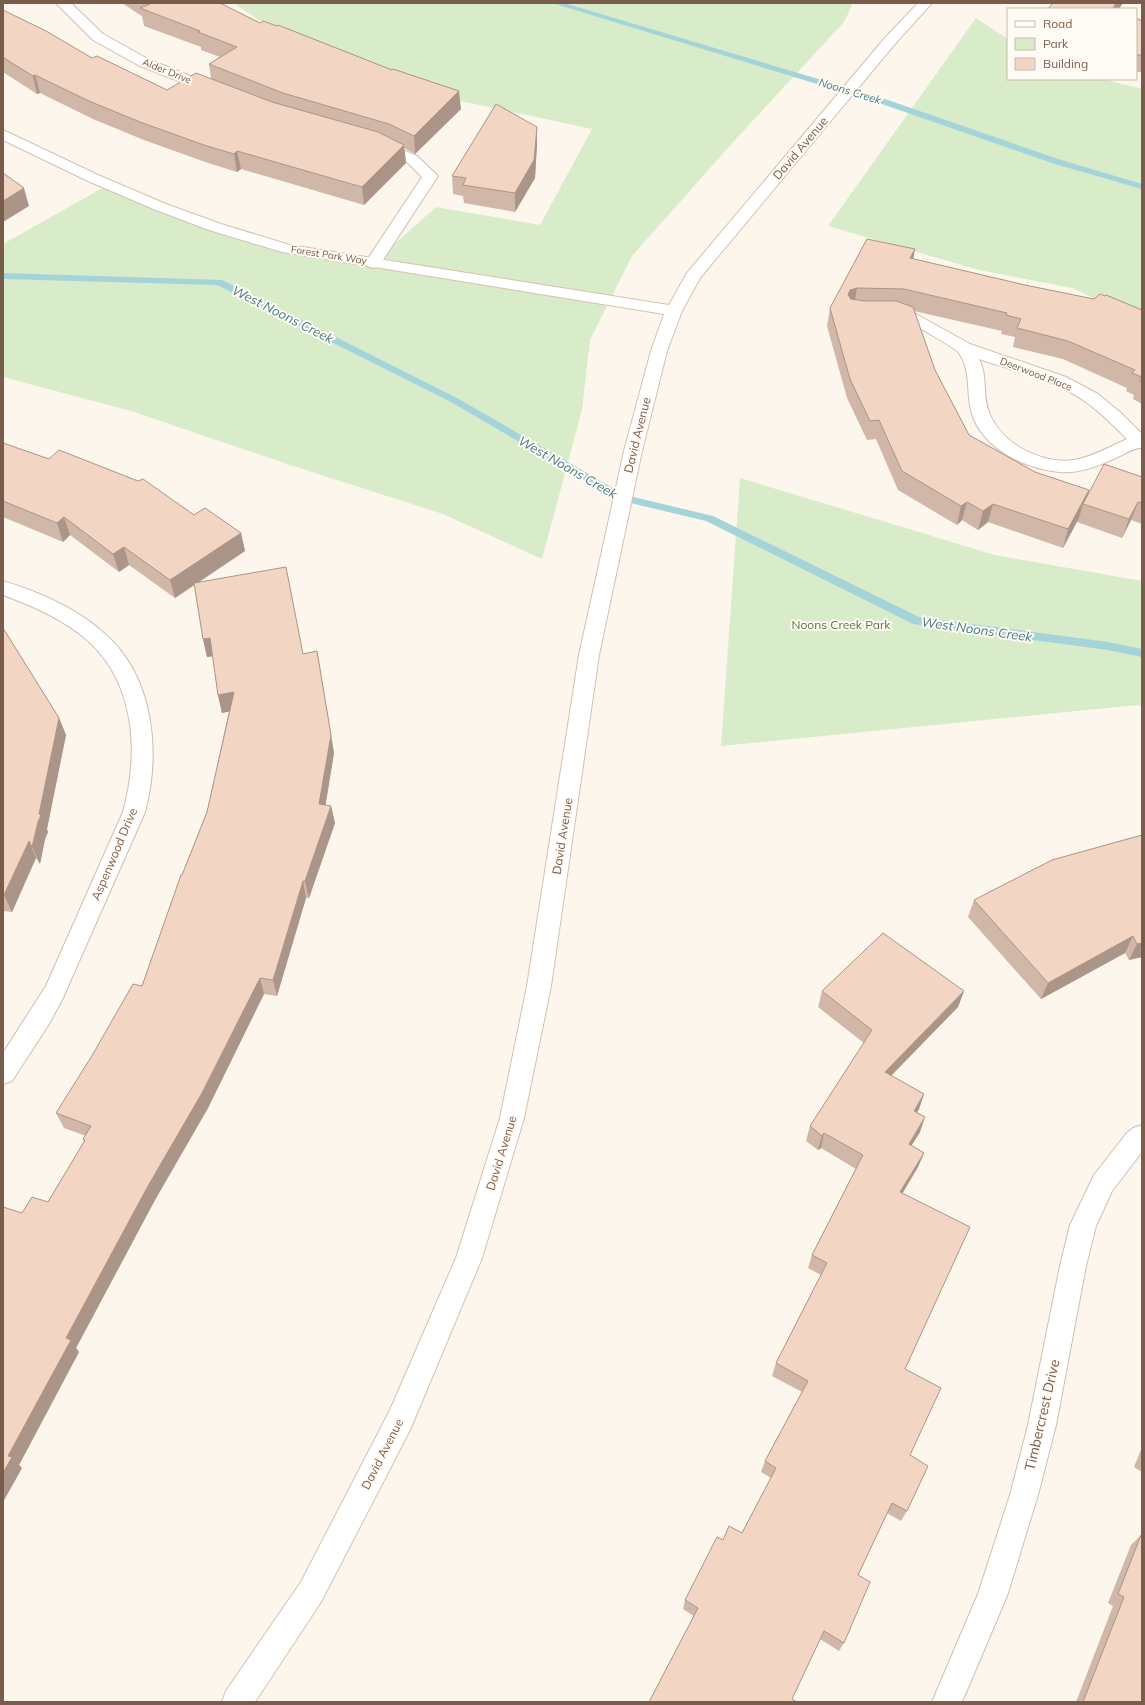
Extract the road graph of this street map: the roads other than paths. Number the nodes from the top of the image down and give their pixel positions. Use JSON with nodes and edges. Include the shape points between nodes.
{"nodes":[{"id":1,"x":63,"y":3,"type":"edge"},
{"id":2,"x":925,"y":3,"type":"edge"},
{"id":3,"x":222,"y":94,"type":"edge"},
{"id":4,"x":3,"y":134,"type":"edge"},
{"id":5,"x":362,"y":139,"type":"edge"},
{"id":6,"x":373,"y":262,"type":"junction"},
{"id":7,"x":674,"y":311,"type":"junction"},
{"id":8,"x":877,"y":314,"type":"edge"},
{"id":9,"x":964,"y":348,"type":"junction"},
{"id":10,"x":1141,"y":442,"type":"edge"},
{"id":11,"x":3,"y":588,"type":"edge"},
{"id":12,"x":3,"y":1073,"type":"edge"},
{"id":13,"x":1142,"y":1136,"type":"edge"},
{"id":14,"x":237,"y":1702,"type":"edge"},
{"id":15,"x":947,"y":1702,"type":"edge"}],
"edges":[{"from":1,"to":3,"type":"street","name":"Alder Drive","via":[[98,37],[143,62]]},
{"from":2,"to":7,"type":"street","name":"David Avenue","via":[[889,42],[693,276]]},
{"from":4,"to":6,"type":"street","name":"Forest Park Way","via":[[31,150],[93,178],[215,227],[288,249]]},
{"from":5,"to":6,"type":"street","via":[[385,146],[412,159],[430,176]]},
{"from":6,"to":7,"type":"street","name":"Forest Park Way"},
{"from":7,"to":14,"type":"street","name":"David Avenue","via":[[658,351],[633,451],[589,655],[539,986],[512,1118],[469,1258],[400,1420],[311,1592]]},
{"from":8,"to":9,"type":"street","name":"Deerwood Place","via":[[901,314],[910,317]]},
{"from":9,"to":10,"type":"street","name":"Deerwood Place","via":[[1060,381],[1092,398]]},
{"from":9,"to":10,"type":"street","name":"Deerwood Place","via":[[976,372],[980,412],[1000,441],[1016,453],[1034,462],[1075,466]]},
{"from":11,"to":12,"type":"street","name":"Aspenwood Drive","via":[[30,597],[67,615],[90,631],[111,651],[128,676],[135,695],[141,717],[143,749],[134,811],[52,997]]},
{"from":13,"to":15,"type":"street","name":"Timbercrest Drive","via":[[1103,1183],[1083,1225],[1042,1425],[1024,1495],[992,1596]]}]}
